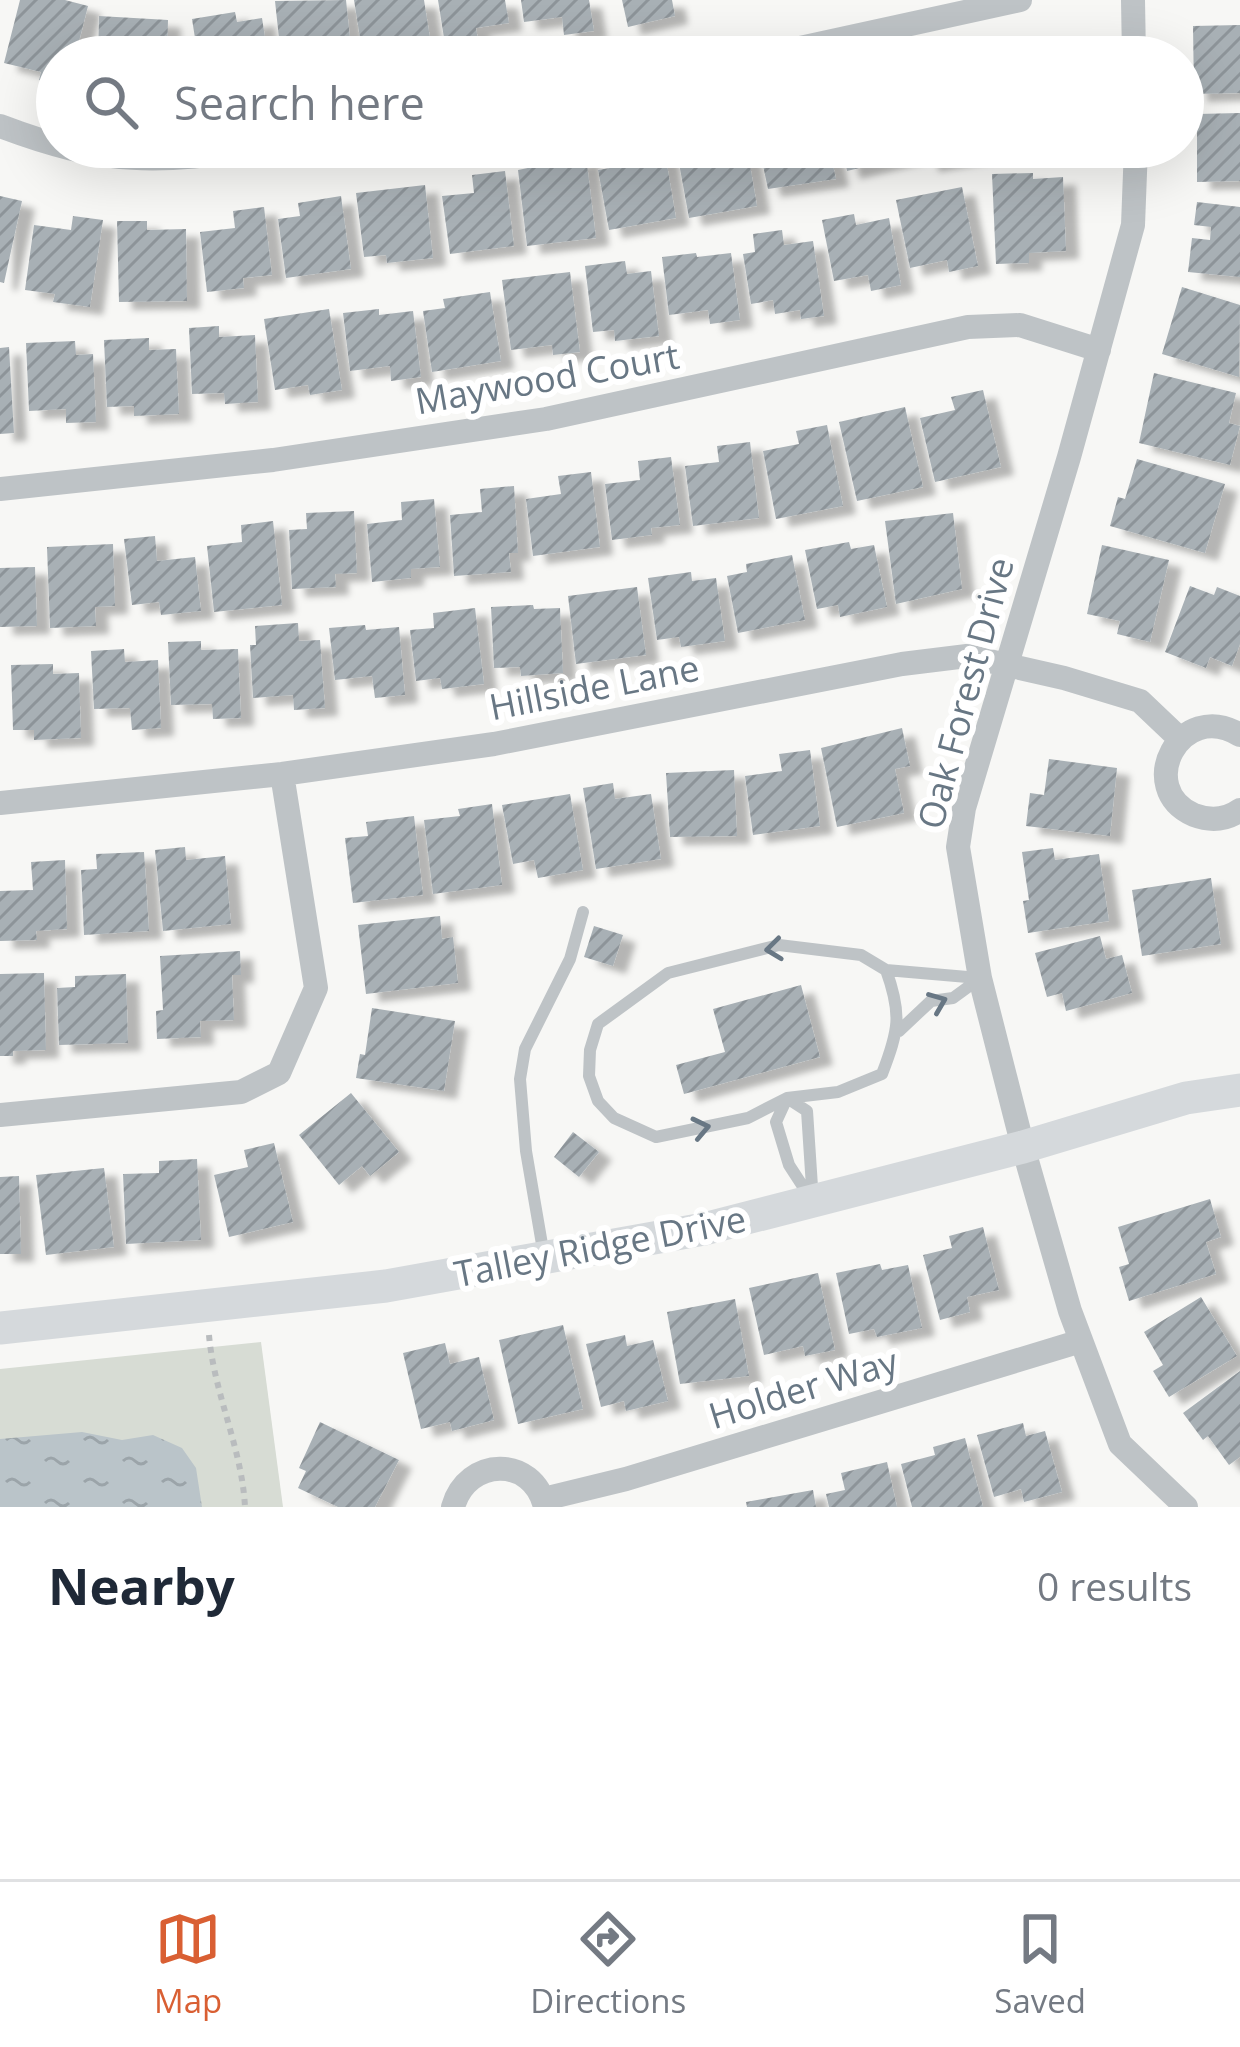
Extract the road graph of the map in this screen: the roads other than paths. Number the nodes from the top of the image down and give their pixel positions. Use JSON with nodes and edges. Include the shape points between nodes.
{"nodes":[{"id":1,"x":1020,"y":0,"type":"edge"},
{"id":2,"x":1133,"y":0,"type":"edge"},
{"id":3,"x":855,"y":36,"type":"edge"},
{"id":4,"x":1134,"y":36,"type":"edge"},
{"id":5,"x":0,"y":126,"type":"edge"},
{"id":6,"x":36,"y":140,"type":"edge"},
{"id":7,"x":1135,"y":168,"type":"edge"},
{"id":8,"x":1099,"y":350,"type":"junction"},
{"id":9,"x":0,"y":488,"type":"edge"},
{"id":10,"x":1006,"y":665,"type":"junction"},
{"id":11,"x":1240,"y":735,"type":"edge"},
{"id":12,"x":1180,"y":739,"type":"junction"},
{"id":13,"x":282,"y":774,"type":"junction"},
{"id":14,"x":0,"y":802,"type":"edge"},
{"id":15,"x":1240,"y":810,"type":"edge"},
{"id":16,"x":583,"y":912,"type":"dead end"},
{"id":17,"x":886,"y":970,"type":"junction"},
{"id":18,"x":980,"y":978,"type":"junction"},
{"id":19,"x":899,"y":1031,"type":"junction"},
{"id":20,"x":1240,"y":1071,"type":"edge"},
{"id":21,"x":1240,"y":1090,"type":"edge"},
{"id":22,"x":787,"y":1098,"type":"junction"},
{"id":23,"x":1186,"y":1098,"type":"junction"},
{"id":24,"x":0,"y":1115,"type":"edge"},
{"id":25,"x":1022,"y":1148,"type":"junction"},
{"id":26,"x":813,"y":1202,"type":"junction"},
{"id":27,"x":545,"y":1259,"type":"junction"},
{"id":28,"x":0,"y":1328,"type":"edge"},
{"id":29,"x":1082,"y":1341,"type":"junction"},
{"id":30,"x":545,"y":1503,"type":"edge"},
{"id":31,"x":453,"y":1507,"type":"edge"},
{"id":32,"x":1186,"y":1507,"type":"edge"}],
"edges":[{"from":1,"to":3,"type":"street"},
{"from":2,"to":4,"type":"street"},
{"from":5,"to":6,"type":"street"},
{"from":7,"to":8,"type":"street","name":"Oak Forest Drive","via":[[1133,225]]},
{"from":8,"to":9,"type":"street","name":"Maywood Court","via":[[1020,325],[968,327],[546,418],[273,460]]},
{"from":8,"to":10,"type":"street","name":"Oak Forest Drive"},
{"from":10,"to":12,"type":"street","name":"Hillside Lane","via":[[1140,701]]},
{"from":10,"to":13,"type":"street","name":"Hillside Lane","via":[[967,656],[902,664],[494,744]]},
{"from":10,"to":18,"type":"street","name":"Oak Forest Drive","via":[[958,847]]},
{"from":11,"to":12,"type":"street","via":[[1206,726]]},
{"from":12,"to":15,"type":"street","via":[[1166,768],[1174,798],[1199,818]]},
{"from":13,"to":14,"type":"street","name":"Hillside Lane"},
{"from":13,"to":24,"type":"street","via":[[316,988],[279,1073],[242,1092]]},
{"from":16,"to":27,"type":"lane","via":[[520,1079]]},
{"from":17,"to":18,"type":"lane"},
{"from":17,"to":19,"type":"lane"},
{"from":17,"to":22,"type":"lane","one_way":true,"via":[[861,955],[779,945],[668,973],[598,1024],[589,1076],[598,1101],[614,1118],[656,1137],[748,1118]]},
{"from":19,"to":18,"type":"lane","one_way":true,"via":[[931,1001],[952,998]]},
{"from":18,"to":25,"type":"street","name":"Oak Forest Drive"},
{"from":19,"to":22,"type":"lane","via":[[882,1074],[838,1092]]},
{"from":20,"to":23,"type":"street","name":"Talley Ridge Drive"},
{"from":21,"to":23,"type":"street","name":"Talley Ridge Drive"},
{"from":22,"to":26,"type":"lane","via":[[806,1111]]},
{"from":22,"to":26,"type":"lane","via":[[776,1122],[789,1165]]},
{"from":23,"to":25,"type":"street","name":"Talley Ridge Drive"},
{"from":25,"to":26,"type":"street","name":"Talley Ridge Drive"},
{"from":25,"to":29,"type":"street","name":"Oak Forest Drive"},
{"from":26,"to":27,"type":"street","name":"Talley Ridge Drive"},
{"from":27,"to":28,"type":"street","name":"Talley Ridge Drive","via":[[386,1286]]},
{"from":29,"to":30,"type":"street","name":"Holder Way"},
{"from":29,"to":32,"type":"street","name":"Oak Forest Drive","via":[[1120,1444]]},
{"from":30,"to":31,"type":"street","name":"Holder Way","via":[[526,1475],[497,1467],[470,1478]]}]}
